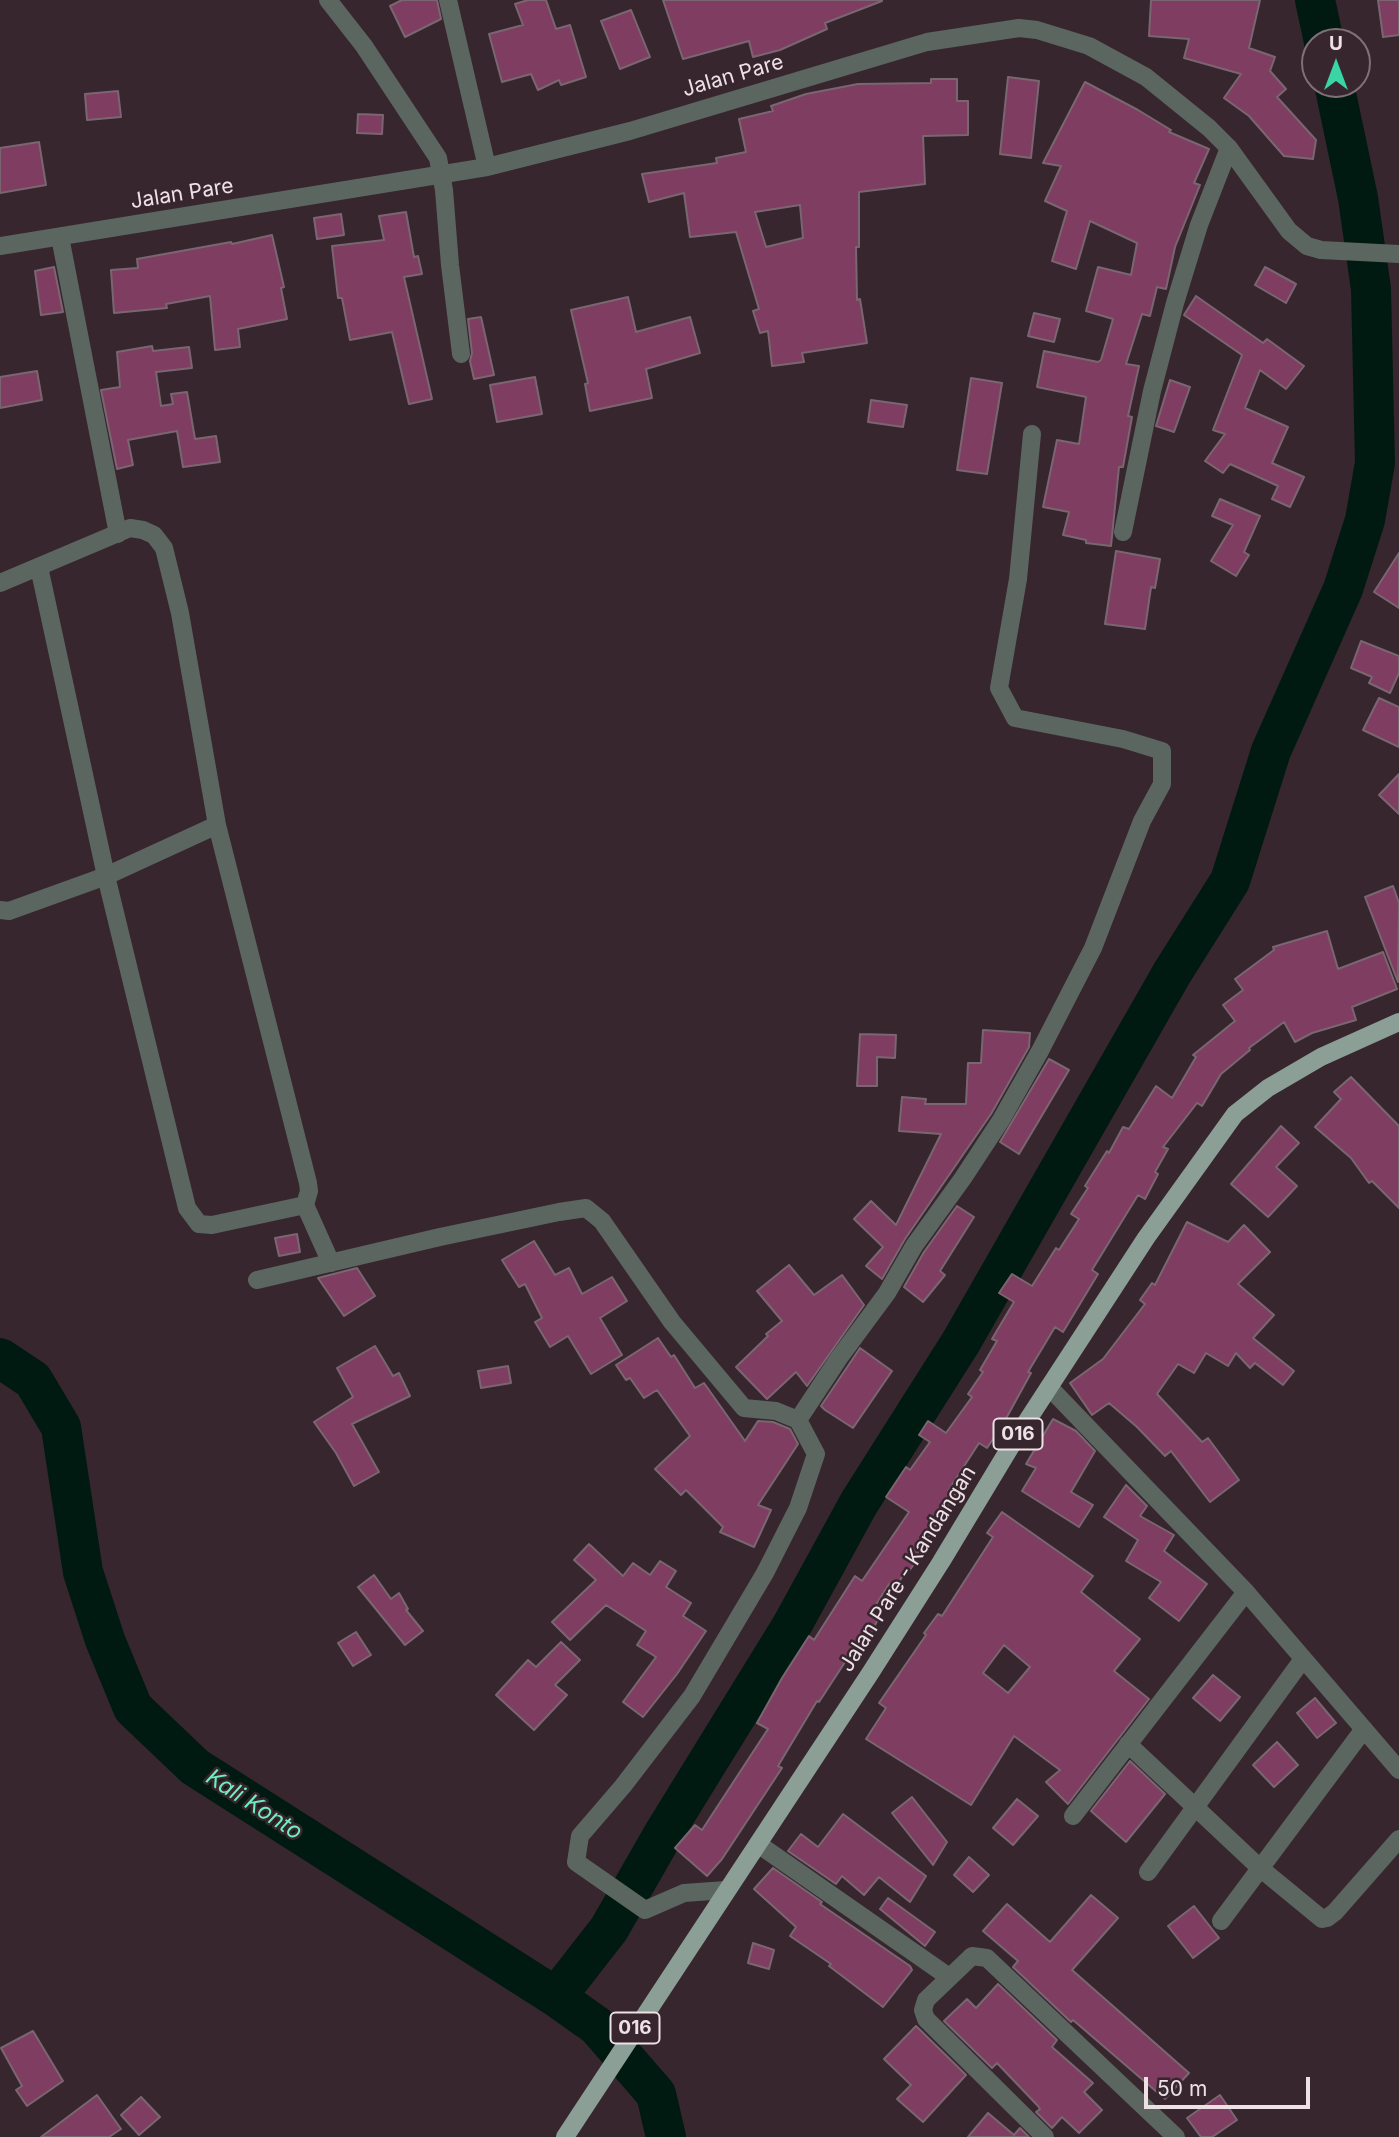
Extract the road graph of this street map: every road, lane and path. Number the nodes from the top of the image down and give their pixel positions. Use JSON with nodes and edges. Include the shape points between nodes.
{"nodes":[{"id":1,"x":328,"y":0,"type":"edge"},
{"id":2,"x":448,"y":0,"type":"edge"},
{"id":3,"x":1229,"y":148,"type":"junction"},
{"id":4,"x":488,"y":167,"type":"junction"},
{"id":5,"x":442,"y":176,"type":"junction"},
{"id":6,"x":60,"y":237,"type":"junction"},
{"id":7,"x":0,"y":246,"type":"edge"},
{"id":8,"x":1399,"y":254,"type":"edge"},
{"id":9,"x":461,"y":354,"type":"dead end"},
{"id":10,"x":1032,"y":434,"type":"dead end"},
{"id":11,"x":1123,"y":532,"type":"dead end"},
{"id":12,"x":118,"y":534,"type":"junction"},
{"id":13,"x":39,"y":567,"type":"junction"},
{"id":14,"x":0,"y":583,"type":"edge"},
{"id":15,"x":217,"y":825,"type":"junction"},
{"id":16,"x":106,"y":876,"type":"junction"},
{"id":17,"x":0,"y":910,"type":"edge"},
{"id":18,"x":1399,"y":1022,"type":"edge"},
{"id":19,"x":305,"y":1205,"type":"junction"},
{"id":20,"x":331,"y":1263,"type":"junction"},
{"id":21,"x":257,"y":1280,"type":"dead end"},
{"id":22,"x":1049,"y":1387,"type":"junction"},
{"id":23,"x":798,"y":1420,"type":"junction"},
{"id":24,"x":1246,"y":1592,"type":"junction"},
{"id":25,"x":1303,"y":1659,"type":"junction"},
{"id":26,"x":1364,"y":1729,"type":"junction"},
{"id":27,"x":1128,"y":1744,"type":"junction"},
{"id":28,"x":1399,"y":1770,"type":"edge"},
{"id":29,"x":1194,"y":1808,"type":"junction"},
{"id":30,"x":1073,"y":1816,"type":"dead end"},
{"id":31,"x":1399,"y":1839,"type":"edge"},
{"id":32,"x":758,"y":1844,"type":"junction"},
{"id":33,"x":1260,"y":1868,"type":"junction"},
{"id":34,"x":1147,"y":1872,"type":"dead end"},
{"id":35,"x":726,"y":1890,"type":"junction"},
{"id":36,"x":1221,"y":1921,"type":"dead end"},
{"id":37,"x":949,"y":1977,"type":"junction"},
{"id":38,"x":565,"y":2137,"type":"edge"},
{"id":39,"x":1045,"y":2137,"type":"edge"},
{"id":40,"x":1176,"y":2137,"type":"edge"}],
"edges":[{"from":1,"to":5,"type":"street","via":[[422,131],[438,158]]},
{"from":2,"to":4,"type":"street"},
{"from":3,"to":4,"type":"street","name":"Jalan Pare","via":[[1146,78],[1088,46],[1019,28],[927,42],[630,131]]},
{"from":3,"to":8,"type":"street","name":"Jalan Pare","via":[[1289,231],[1307,246]]},
{"from":3,"to":11,"type":"street","via":[[1175,303]]},
{"from":4,"to":5,"type":"street","name":"Jalan Pare"},
{"from":5,"to":6,"type":"street","name":"Jalan Pare"},
{"from":5,"to":9,"type":"street"},
{"from":6,"to":7,"type":"street","name":"Jalan Pare"},
{"from":6,"to":12,"type":"street"},
{"from":10,"to":23,"type":"street","via":[[1018,579],[999,688],[1015,718],[1162,751],[1162,784],[1142,821],[1093,948],[1033,1063],[963,1178]]},
{"from":12,"to":13,"type":"street"},
{"from":12,"to":15,"type":"street","via":[[130,528],[143,530],[164,548]]},
{"from":13,"to":14,"type":"street"},
{"from":13,"to":16,"type":"street"},
{"from":15,"to":16,"type":"street"},
{"from":15,"to":19,"type":"street","via":[[308,1183]]},
{"from":16,"to":17,"type":"street","via":[[9,911]]},
{"from":16,"to":19,"type":"street","via":[[192,1216],[199,1224],[212,1226]]},
{"from":18,"to":22,"type":"main road","name":"Jalan Pare - Kandangan","number":"016","via":[[1321,1057],[1235,1114]]},
{"from":19,"to":20,"type":"street"},
{"from":20,"to":21,"type":"street"},
{"from":20,"to":23,"type":"street","via":[[586,1208],[602,1221],[673,1322],[744,1408],[776,1410]]},
{"from":22,"to":24,"type":"street"},
{"from":22,"to":32,"type":"main road","name":"Jalan Pare - Kandangan","number":"016"},
{"from":23,"to":35,"type":"street","via":[[816,1454],[798,1508],[692,1696],[580,1836],[576,1861],[645,1910],[684,1893]]},
{"from":24,"to":25,"type":"street"},
{"from":24,"to":27,"type":"street"},
{"from":25,"to":26,"type":"street"},
{"from":25,"to":29,"type":"street"},
{"from":26,"to":28,"type":"street"},
{"from":26,"to":33,"type":"street"},
{"from":27,"to":29,"type":"street"},
{"from":27,"to":30,"type":"street"},
{"from":29,"to":33,"type":"street"},
{"from":29,"to":34,"type":"street"},
{"from":31,"to":33,"type":"street","via":[[1324,1919]]},
{"from":32,"to":35,"type":"main road","name":"Jalan Pare - Kandangan","number":"016"},
{"from":32,"to":37,"type":"street"},
{"from":33,"to":36,"type":"street"},
{"from":35,"to":38,"type":"main road","name":"Jalan Pare - Kandangan","number":"016"},
{"from":37,"to":39,"type":"street","via":[[923,2004],[926,2020]]},
{"from":37,"to":40,"type":"street","via":[[968,1958],[988,1958]]}]}
